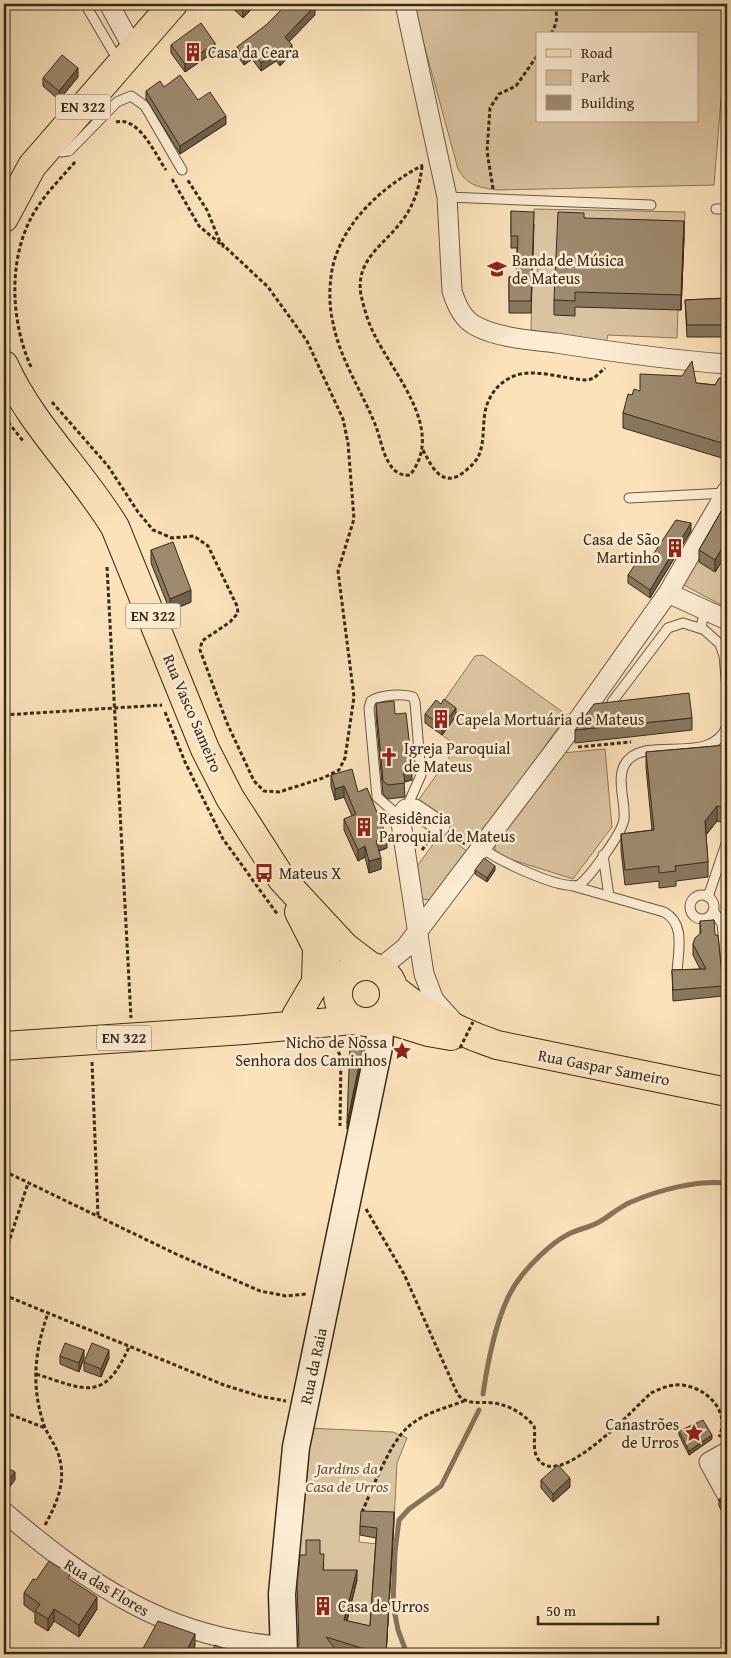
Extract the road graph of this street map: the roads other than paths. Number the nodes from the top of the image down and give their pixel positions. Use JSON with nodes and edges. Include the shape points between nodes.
{"nodes":[{"id":1,"x":85,"y":4,"type":"edge"},
{"id":2,"x":110,"y":4,"type":"edge"},
{"id":3,"x":173,"y":4,"type":"edge"},
{"id":4,"x":406,"y":4,"type":"edge"},
{"id":5,"x":127,"y":57,"type":"junction"},
{"id":6,"x":51,"y":144,"type":"junction"},
{"id":7,"x":182,"y":170,"type":"road end"},
{"id":8,"x":447,"y":197,"type":"junction"},
{"id":9,"x":651,"y":205,"type":"dead end"},
{"id":10,"x":716,"y":209,"type":"dead end"},
{"id":11,"x":727,"y":210,"type":"edge"},
{"id":12,"x":4,"y":218,"type":"edge"},
{"id":13,"x":727,"y":364,"type":"edge"},
{"id":14,"x":4,"y":365,"type":"edge"},
{"id":15,"x":727,"y":492,"type":"edge"},
{"id":16,"x":629,"y":498,"type":"dead end"},
{"id":17,"x":668,"y":593,"type":"junction"},
{"id":18,"x":703,"y":619,"type":"junction"},
{"id":19,"x":727,"y":620,"type":"edge"},
{"id":20,"x":727,"y":688,"type":"edge"},
{"id":21,"x":612,"y":702,"type":"edge"},
{"id":22,"x":727,"y":726,"type":"edge"},
{"id":23,"x":403,"y":813,"type":"junction"},
{"id":24,"x":440,"y":826,"type":"road end"},
{"id":25,"x":727,"y":841,"type":"edge"},
{"id":26,"x":479,"y":849,"type":"junction"},
{"id":27,"x":603,"y":855,"type":"junction"},
{"id":28,"x":282,"y":879,"type":"junction"},
{"id":29,"x":573,"y":886,"type":"junction"},
{"id":30,"x":609,"y":896,"type":"junction"},
{"id":31,"x":708,"y":897,"type":"junction"},
{"id":32,"x":714,"y":910,"type":"junction"},
{"id":33,"x":690,"y":911,"type":"junction"},
{"id":34,"x":674,"y":919,"type":"junction"},
{"id":35,"x":417,"y":931,"type":"junction"},
{"id":36,"x":316,"y":947,"type":"junction"},
{"id":37,"x":677,"y":973,"type":"edge"},
{"id":38,"x":727,"y":973,"type":"edge"},
{"id":39,"x":384,"y":976,"type":"junction"},
{"id":40,"x":338,"y":993,"type":"junction"},
{"id":41,"x":296,"y":1016,"type":"junction"},
{"id":42,"x":369,"y":1020,"type":"junction"},
{"id":43,"x":244,"y":1030,"type":"junction"},
{"id":44,"x":428,"y":1032,"type":"junction"},
{"id":45,"x":473,"y":1032,"type":"junction"},
{"id":46,"x":4,"y":1046,"type":"edge"},
{"id":47,"x":374,"y":1069,"type":"junction"},
{"id":48,"x":727,"y":1092,"type":"edge"},
{"id":49,"x":723,"y":1446,"type":"edge"},
{"id":50,"x":727,"y":1495,"type":"edge"},
{"id":51,"x":4,"y":1512,"type":"edge"},
{"id":52,"x":283,"y":1650,"type":"edge"}],
"edges":[{"from":1,"to":5,"type":"lane"},
{"from":2,"to":5,"type":"street"},
{"from":3,"to":5,"type":"main road","number":"EN 322"},
{"from":4,"to":8,"type":"street"},
{"from":5,"to":6,"type":"main road","number":"EN 322"},
{"from":6,"to":7,"type":"lane","via":[[61,152],[69,151],[117,102],[131,96],[145,106]]},
{"from":6,"to":12,"type":"main road","number":"EN 322","via":[[32,166]]},
{"from":8,"to":9,"type":"lane"},
{"from":8,"to":13,"type":"street","via":[[452,291],[467,320],[476,326],[504,335],[678,361]]},
{"from":10,"to":11,"type":"lane"},
{"from":14,"to":28,"type":"main road","name":"Rua Vasco Sameiro","number":"EN 322","via":[[26,408],[98,500],[115,527],[205,749],[230,798]]},
{"from":15,"to":16,"type":"lane"},
{"from":15,"to":17,"type":"street"},
{"from":17,"to":18,"type":"street"},
{"from":17,"to":26,"type":"street","via":[[580,717]]},
{"from":18,"to":19,"type":"street"},
{"from":18,"to":20,"type":"lane","via":[[720,644]]},
{"from":18,"to":21,"type":"lane","via":[[668,628]]},
{"from":22,"to":27,"type":"lane","via":[[722,737],[710,744],[639,752],[628,760],[622,782],[623,824]]},
{"from":23,"to":23,"type":"lane","via":[[421,775],[415,702],[413,697],[406,695],[375,698],[369,708],[377,797]]},
{"from":23,"to":24,"type":"street","via":[[415,809]]},
{"from":23,"to":35,"type":"street"},
{"from":25,"to":31,"type":"lane"},
{"from":26,"to":29,"type":"lane","via":[[520,869]]},
{"from":26,"to":35,"type":"street"},
{"from":27,"to":29,"type":"lane","via":[[583,881]]},
{"from":27,"to":30,"type":"lane"},
{"from":28,"to":36,"type":"main road","number":"EN 322"},
{"from":28,"to":39,"type":"main road","number":"EN 322","via":[[345,947]]},
{"from":29,"to":30,"type":"lane"},
{"from":30,"to":34,"type":"lane","via":[[664,912]]},
{"from":31,"to":32,"type":"lane"},
{"from":31,"to":33,"type":"lane","via":[[700,896],[693,900]]},
{"from":32,"to":33,"type":"lane","via":[[702,920]]},
{"from":32,"to":38,"type":"lane","via":[[722,924]]},
{"from":33,"to":34,"type":"lane"},
{"from":34,"to":37,"type":"lane","via":[[679,929]]},
{"from":35,"to":39,"type":"street"},
{"from":35,"to":45,"type":"street","via":[[424,974],[434,1000],[450,1018]]},
{"from":36,"to":40,"type":"main road","number":"EN 322"},
{"from":36,"to":41,"type":"main road","via":[[316,982]]},
{"from":39,"to":40,"type":"main road","via":[[353,969],[346,974]]},
{"from":39,"to":42,"type":"main road","via":[[393,1006]]},
{"from":39,"to":45,"type":"main road","via":[[423,1010]]},
{"from":40,"to":41,"type":"main road","number":"EN 322"},
{"from":40,"to":42,"type":"main road","number":"EN 322","via":[[345,1014]]},
{"from":41,"to":43,"type":"main road","number":"EN 322"},
{"from":42,"to":43,"type":"main road","number":"EN 322"},
{"from":42,"to":44,"type":"main road"},
{"from":42,"to":47,"type":"main road","name":"Rua da Raia"},
{"from":43,"to":46,"type":"main road","number":"EN 322"},
{"from":44,"to":45,"type":"main road"},
{"from":44,"to":47,"type":"main road","via":[[400,1039]]},
{"from":45,"to":48,"type":"main road","name":"Rua Gaspar Sameiro","via":[[525,1052]]},
{"from":47,"to":52,"type":"main road","name":"Rua da Raia","via":[[296,1448],[282,1594]]},
{"from":49,"to":50,"type":"street","via":[[710,1462]]},
{"from":51,"to":52,"type":"street","name":"Rua das Flores","via":[[64,1562],[135,1607],[223,1638]]}]}
